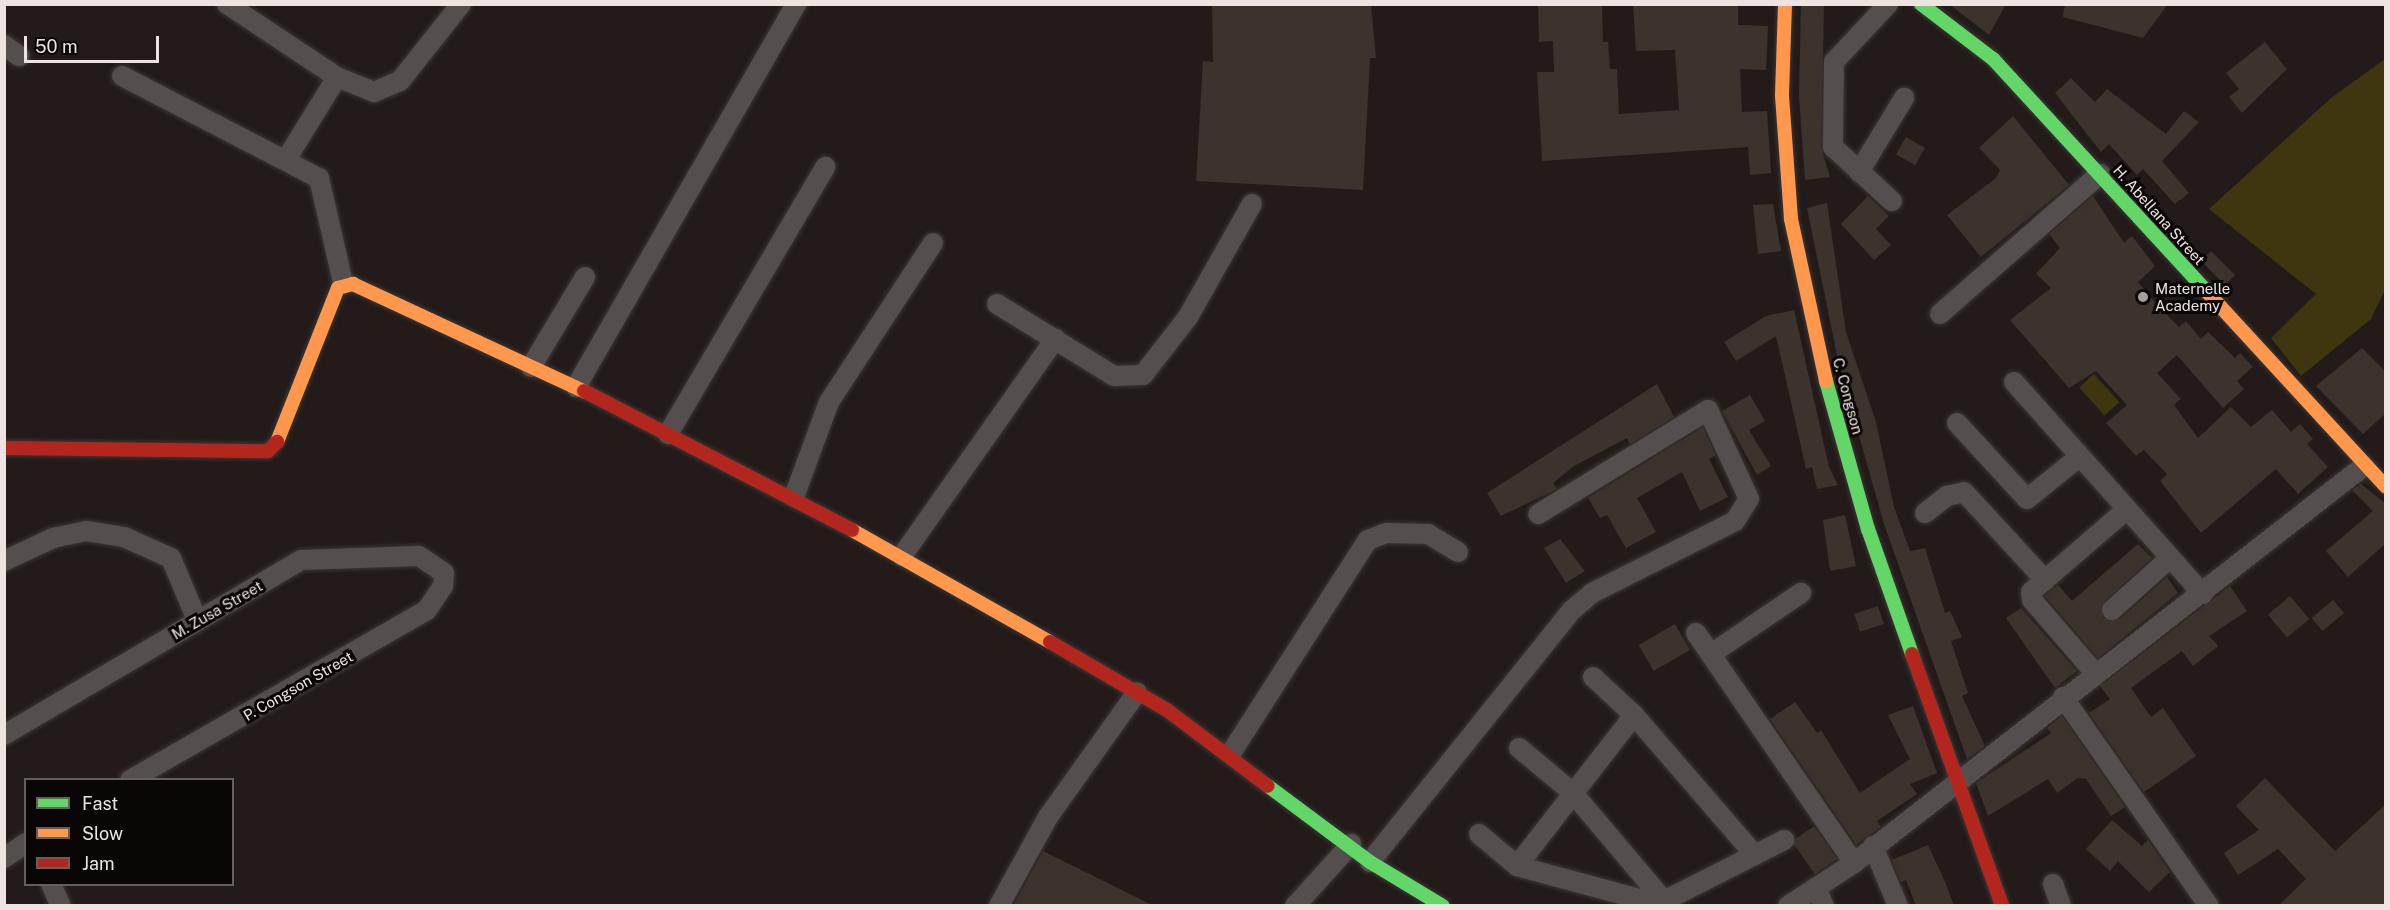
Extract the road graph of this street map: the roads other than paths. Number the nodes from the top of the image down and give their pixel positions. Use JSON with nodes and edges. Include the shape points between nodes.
{"nodes":[{"id":1,"x":227,"y":4,"type":"edge"},
{"id":2,"x":461,"y":4,"type":"edge"},
{"id":3,"x":796,"y":4,"type":"edge"},
{"id":4,"x":1785,"y":4,"type":"edge"},
{"id":5,"x":1888,"y":4,"type":"edge"},
{"id":6,"x":1921,"y":4,"type":"edge"},
{"id":7,"x":122,"y":76,"type":"dead end"},
{"id":8,"x":337,"y":77,"type":"junction"},
{"id":9,"x":1904,"y":98,"type":"dead end"},
{"id":10,"x":287,"y":158,"type":"junction"},
{"id":11,"x":825,"y":167,"type":"dead end"},
{"id":12,"x":1858,"y":172,"type":"junction"},
{"id":13,"x":2100,"y":174,"type":"junction"},
{"id":14,"x":1892,"y":201,"type":"dead end"},
{"id":15,"x":1252,"y":204,"type":"dead end"},
{"id":16,"x":933,"y":243,"type":"dead end"},
{"id":17,"x":585,"y":277,"type":"dead end"},
{"id":18,"x":343,"y":283,"type":"junction"},
{"id":19,"x":997,"y":304,"type":"dead end"},
{"id":20,"x":1940,"y":314,"type":"dead end"},
{"id":21,"x":1055,"y":339,"type":"junction"},
{"id":22,"x":531,"y":367,"type":"junction"},
{"id":23,"x":2014,"y":382,"type":"dead end"},
{"id":24,"x":576,"y":387,"type":"junction"},
{"id":25,"x":1957,"y":423,"type":"dead end"},
{"id":26,"x":668,"y":434,"type":"junction"},
{"id":27,"x":4,"y":448,"type":"edge"},
{"id":28,"x":2079,"y":457,"type":"junction"},
{"id":29,"x":2364,"y":466,"type":"junction"},
{"id":30,"x":2385,"y":487,"type":"edge"},
{"id":31,"x":794,"y":497,"type":"junction"},
{"id":32,"x":2125,"y":511,"type":"junction"},
{"id":33,"x":1925,"y":513,"type":"dead end"},
{"id":34,"x":1538,"y":514,"type":"dead end"},
{"id":35,"x":1458,"y":552,"type":"dead end"},
{"id":36,"x":902,"y":556,"type":"junction"},
{"id":37,"x":2170,"y":558,"type":"junction"},
{"id":38,"x":4,"y":561,"type":"edge"},
{"id":39,"x":444,"y":573,"type":"joint"},
{"id":40,"x":2045,"y":580,"type":"junction"},
{"id":41,"x":1801,"y":593,"type":"dead end"},
{"id":42,"x":2203,"y":594,"type":"junction"},
{"id":43,"x":2112,"y":610,"type":"dead end"},
{"id":44,"x":197,"y":620,"type":"junction"},
{"id":45,"x":1696,"y":633,"type":"dead end"},
{"id":46,"x":1711,"y":654,"type":"junction"},
{"id":47,"x":2095,"y":673,"type":"junction"},
{"id":48,"x":1593,"y":677,"type":"dead end"},
{"id":49,"x":1137,"y":692,"type":"junction"},
{"id":50,"x":2062,"y":697,"type":"junction"},
{"id":51,"x":1634,"y":715,"type":"junction"},
{"id":52,"x":4,"y":735,"type":"edge"},
{"id":53,"x":1519,"y":748,"type":"dead end"},
{"id":54,"x":1230,"y":753,"type":"junction"},
{"id":55,"x":133,"y":778,"type":"edge"},
{"id":56,"x":1958,"y":781,"type":"junction"},
{"id":57,"x":1572,"y":792,"type":"junction"},
{"id":58,"x":1479,"y":834,"type":"dead end"},
{"id":59,"x":1784,"y":840,"type":"dead end"},
{"id":60,"x":24,"y":844,"type":"edge"},
{"id":61,"x":1351,"y":844,"type":"junction"},
{"id":62,"x":1873,"y":846,"type":"junction"},
{"id":63,"x":1755,"y":855,"type":"junction"},
{"id":64,"x":4,"y":858,"type":"edge"},
{"id":65,"x":1370,"y":862,"type":"junction"},
{"id":66,"x":1854,"y":863,"type":"junction"},
{"id":67,"x":1517,"y":866,"type":"junction"},
{"id":68,"x":2053,"y":884,"type":"dead end"},
{"id":69,"x":51,"y":886,"type":"edge"},
{"id":70,"x":1820,"y":897,"type":"edge"},
{"id":71,"x":1665,"y":903,"type":"edge"},
{"id":72,"x":61,"y":906,"type":"edge"},
{"id":73,"x":999,"y":906,"type":"edge"},
{"id":74,"x":1295,"y":906,"type":"edge"},
{"id":75,"x":1443,"y":906,"type":"edge"},
{"id":76,"x":1788,"y":906,"type":"edge"},
{"id":77,"x":1898,"y":906,"type":"edge"},
{"id":78,"x":2002,"y":906,"type":"edge"},
{"id":79,"x":2061,"y":906,"type":"edge"},
{"id":80,"x":2209,"y":906,"type":"edge"}],
"edges":[{"from":1,"to":8,"type":"street"},
{"from":2,"to":8,"type":"street","via":[[388,90],[374,92]]},
{"from":3,"to":24,"type":"street"},
{"from":4,"to":56,"type":"street","name":"C. Congson","via":[[1782,96],[1791,219],[1823,369],[1868,529]]},
{"from":5,"to":12,"type":"street","via":[[1833,62],[1833,147]]},
{"from":6,"to":13,"type":"street","name":"H. Abellana Street","via":[[1993,59]]},
{"from":7,"to":10,"type":"street"},
{"from":8,"to":10,"type":"street"},
{"from":9,"to":12,"type":"street"},
{"from":10,"to":18,"type":"street","via":[[319,178]]},
{"from":11,"to":26,"type":"street"},
{"from":12,"to":14,"type":"street"},
{"from":13,"to":20,"type":"street"},
{"from":13,"to":29,"type":"street","name":"H. Abellana Street"},
{"from":15,"to":21,"type":"street","via":[[1188,317],[1143,375],[1114,376]]},
{"from":16,"to":31,"type":"street","via":[[829,402]]},
{"from":17,"to":22,"type":"street"},
{"from":18,"to":22,"type":"street"},
{"from":18,"to":27,"type":"street","via":[[283,435],[268,451]]},
{"from":19,"to":21,"type":"street"},
{"from":21,"to":36,"type":"street"},
{"from":22,"to":24,"type":"street"},
{"from":23,"to":28,"type":"street"},
{"from":24,"to":26,"type":"street"},
{"from":25,"to":28,"type":"street","via":[[2027,499]]},
{"from":26,"to":31,"type":"street"},
{"from":28,"to":32,"type":"street"},
{"from":29,"to":30,"type":"street","name":"H. Abellana Street"},
{"from":29,"to":42,"type":"street"},
{"from":31,"to":36,"type":"street"},
{"from":32,"to":37,"type":"street"},
{"from":32,"to":40,"type":"street"},
{"from":33,"to":40,"type":"street","via":[[1947,496],[1964,492]]},
{"from":34,"to":65,"type":"street","via":[[1708,410],[1749,499],[1735,521],[1592,593],[1572,610]]},
{"from":35,"to":54,"type":"street","via":[[1438,536],[1417,533],[1386,533],[1368,540]]},
{"from":36,"to":49,"type":"street"},
{"from":37,"to":42,"type":"street"},
{"from":37,"to":43,"type":"street"},
{"from":38,"to":44,"type":"street","via":[[53,538],[86,531],[124,537],[171,558]]},
{"from":39,"to":44,"type":"street","name":"M. Zusa Street","via":[[419,556],[301,560]]},
{"from":39,"to":55,"type":"street","name":"P. Congson Street","via":[[443,586],[427,609]]},
{"from":40,"to":47,"type":"street","via":[[2031,592],[2032,600]]},
{"from":41,"to":46,"type":"street"},
{"from":42,"to":47,"type":"street"},
{"from":44,"to":52,"type":"street","name":"M. Zusa Street"},
{"from":45,"to":46,"type":"street"},
{"from":46,"to":66,"type":"street"},
{"from":47,"to":50,"type":"street"},
{"from":48,"to":51,"type":"street"},
{"from":49,"to":54,"type":"street"},
{"from":49,"to":73,"type":"street","via":[[1052,811]]},
{"from":50,"to":56,"type":"street"},
{"from":50,"to":80,"type":"street"},
{"from":51,"to":57,"type":"street"},
{"from":51,"to":63,"type":"street"},
{"from":53,"to":57,"type":"street"},
{"from":54,"to":61,"type":"street"},
{"from":56,"to":62,"type":"street"},
{"from":56,"to":78,"type":"street","name":"C. Congson"},
{"from":57,"to":67,"type":"street"},
{"from":57,"to":71,"type":"street"},
{"from":58,"to":67,"type":"street"},
{"from":59,"to":63,"type":"street"},
{"from":60,"to":64,"type":"street"},
{"from":61,"to":65,"type":"street"},
{"from":61,"to":74,"type":"street"},
{"from":62,"to":66,"type":"street"},
{"from":62,"to":77,"type":"street"},
{"from":63,"to":71,"type":"street"},
{"from":65,"to":75,"type":"street"},
{"from":66,"to":70,"type":"street"},
{"from":67,"to":71,"type":"street"},
{"from":68,"to":79,"type":"street"},
{"from":69,"to":72,"type":"street"},
{"from":70,"to":76,"type":"street"}]}
